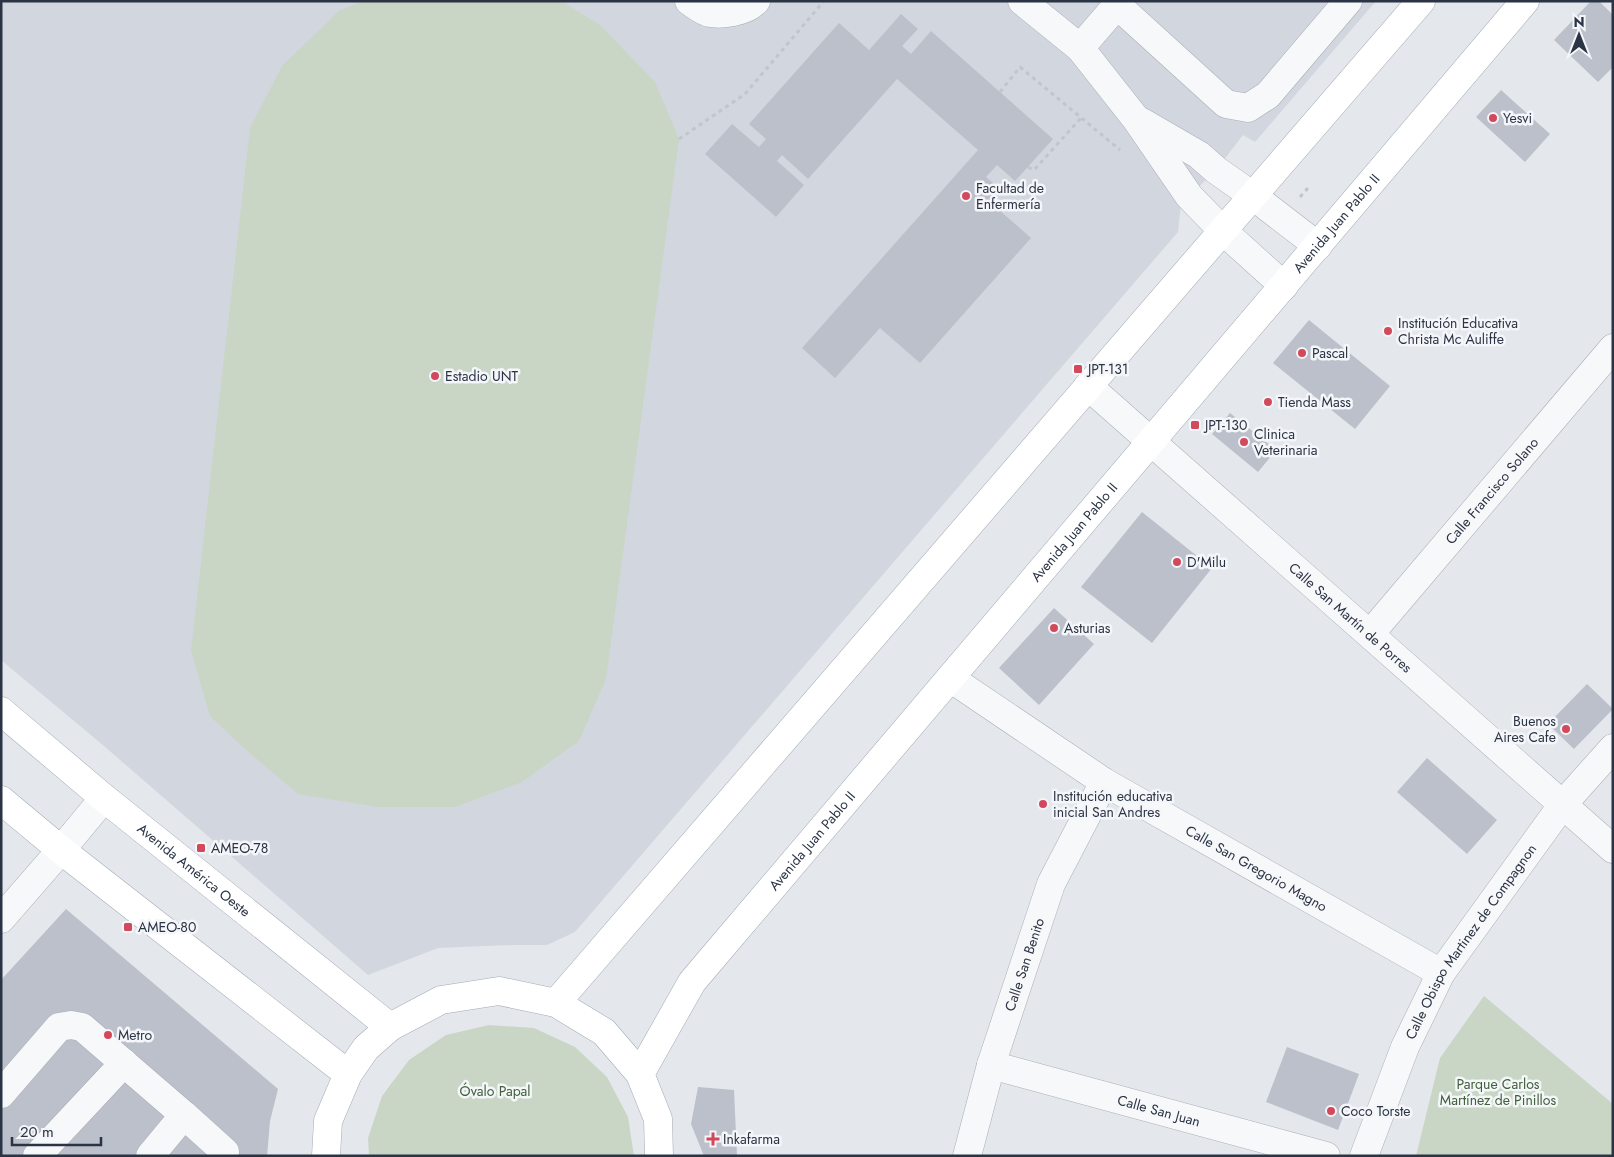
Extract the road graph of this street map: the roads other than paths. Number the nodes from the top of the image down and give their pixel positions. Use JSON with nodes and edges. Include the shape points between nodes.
{"nodes":[{"id":1,"x":689,"y":1,"type":"edge"},
{"id":2,"x":756,"y":1,"type":"edge"},
{"id":3,"x":1022,"y":1,"type":"edge"},
{"id":4,"x":1348,"y":1,"type":"edge"},
{"id":5,"x":1421,"y":1,"type":"edge"},
{"id":6,"x":1525,"y":1,"type":"edge"},
{"id":7,"x":1118,"y":3,"type":"edge"},
{"id":8,"x":1080,"y":48,"type":"junction"},
{"id":9,"x":1136,"y":119,"type":"junction"},
{"id":10,"x":1253,"y":196,"type":"junction"},
{"id":11,"x":1223,"y":231,"type":"junction"},
{"id":12,"x":1318,"y":246,"type":"junction"},
{"id":13,"x":1284,"y":286,"type":"junction"},
{"id":14,"x":1613,"y":348,"type":"edge"},
{"id":15,"x":1088,"y":386,"type":"junction"},
{"id":16,"x":1151,"y":442,"type":"junction"},
{"id":17,"x":1370,"y":634,"type":"junction"},
{"id":18,"x":950,"y":678,"type":"junction"},
{"id":19,"x":1,"y":711,"type":"edge"},
{"id":20,"x":1613,"y":748,"type":"edge"},
{"id":21,"x":1104,"y":782,"type":"junction"},
{"id":22,"x":104,"y":798,"type":"junction"},
{"id":23,"x":1,"y":800,"type":"edge"},
{"id":24,"x":1562,"y":804,"type":"junction"},
{"id":25,"x":1613,"y":849,"type":"edge"},
{"id":26,"x":61,"y":850,"type":"junction"},
{"id":27,"x":1,"y":919,"type":"edge"},
{"id":28,"x":1441,"y":973,"type":"junction"},
{"id":29,"x":556,"y":1003,"type":"junction"},
{"id":30,"x":390,"y":1027,"type":"junction"},
{"id":31,"x":124,"y":1063,"type":"junction"},
{"id":32,"x":991,"y":1065,"type":"junction"},
{"id":33,"x":348,"y":1074,"type":"junction"},
{"id":34,"x":640,"y":1074,"type":"junction"},
{"id":35,"x":1,"y":1094,"type":"edge"},
{"id":36,"x":184,"y":1115,"type":"junction"},
{"id":37,"x":225,"y":1155,"type":"edge"},
{"id":38,"x":37,"y":1156,"type":"edge"},
{"id":39,"x":150,"y":1156,"type":"edge"},
{"id":40,"x":326,"y":1156,"type":"edge"},
{"id":41,"x":660,"y":1156,"type":"edge"},
{"id":42,"x":967,"y":1156,"type":"edge"},
{"id":43,"x":1326,"y":1156,"type":"edge"},
{"id":44,"x":1364,"y":1156,"type":"edge"}],
"edges":[{"from":1,"to":2,"type":"street","via":[[708,13],[732,12]]},
{"from":3,"to":8,"type":"street"},
{"from":4,"to":7,"type":"street","via":[[1268,95],[1248,108],[1226,104]]},
{"from":5,"to":10,"type":"main road"},
{"from":6,"to":12,"type":"main road","name":"Avenida Juan Pablo II"},
{"from":7,"to":8,"type":"street"},
{"from":8,"to":9,"type":"street"},
{"from":9,"to":10,"type":"street","via":[[1199,155]]},
{"from":9,"to":11,"type":"street","via":[[1189,196]]},
{"from":10,"to":11,"type":"main road"},
{"from":10,"to":12,"type":"street"},
{"from":11,"to":13,"type":"street"},
{"from":11,"to":15,"type":"main road"},
{"from":12,"to":13,"type":"main road","name":"Avenida Juan Pablo II"},
{"from":13,"to":16,"type":"main road","name":"Avenida Juan Pablo II"},
{"from":14,"to":17,"type":"street","name":"Calle Francisco Solano"},
{"from":15,"to":16,"type":"street","name":"Calle San Martín de Porres"},
{"from":15,"to":29,"type":"main road"},
{"from":16,"to":17,"type":"street","name":"Calle San Martín de Porres"},
{"from":16,"to":18,"type":"main road","name":"Avenida Juan Pablo II"},
{"from":17,"to":24,"type":"street","name":"Calle San Martín de Porres"},
{"from":18,"to":21,"type":"street","name":"Calle San Gregorio Magno"},
{"from":18,"to":34,"type":"main road","name":"Avenida Juan Pablo II","via":[[692,982]]},
{"from":19,"to":22,"type":"main road","name":"Avenida América Oeste"},
{"from":20,"to":24,"type":"street","name":"Calle Obispo Martinez de Compagnon"},
{"from":21,"to":28,"type":"street","name":"Calle San Gregorio Magno"},
{"from":21,"to":32,"type":"street","name":"Calle San Benito","via":[[1051,884]]},
{"from":22,"to":26,"type":"street"},
{"from":22,"to":30,"type":"main road","name":"Avenida América Oeste"},
{"from":23,"to":26,"type":"main road"},
{"from":24,"to":25,"type":"street","name":"Calle San Martín de Porres"},
{"from":24,"to":28,"type":"street","name":"Calle Obispo Martinez de Compagnon"},
{"from":26,"to":27,"type":"street"},
{"from":26,"to":33,"type":"main road"},
{"from":28,"to":44,"type":"street","name":"Calle Obispo Martinez de Compagnon","via":[[1406,1047]]},
{"from":29,"to":30,"type":"main road","via":[[499,991],[441,1000]]},
{"from":29,"to":34,"type":"main road","via":[[604,1032]]},
{"from":30,"to":33,"type":"main road","via":[[366,1048]]},
{"from":31,"to":35,"type":"street","via":[[82,1027],[59,1027]]},
{"from":31,"to":36,"type":"street"},
{"from":31,"to":38,"type":"street"},
{"from":32,"to":42,"type":"street","name":"Calle San Benito"},
{"from":32,"to":43,"type":"street","name":"Calle San Juan"},
{"from":33,"to":40,"type":"main road","via":[[328,1121]]},
{"from":34,"to":41,"type":"main road","via":[[658,1119]]},
{"from":36,"to":37,"type":"street"},
{"from":36,"to":39,"type":"street"}]}
